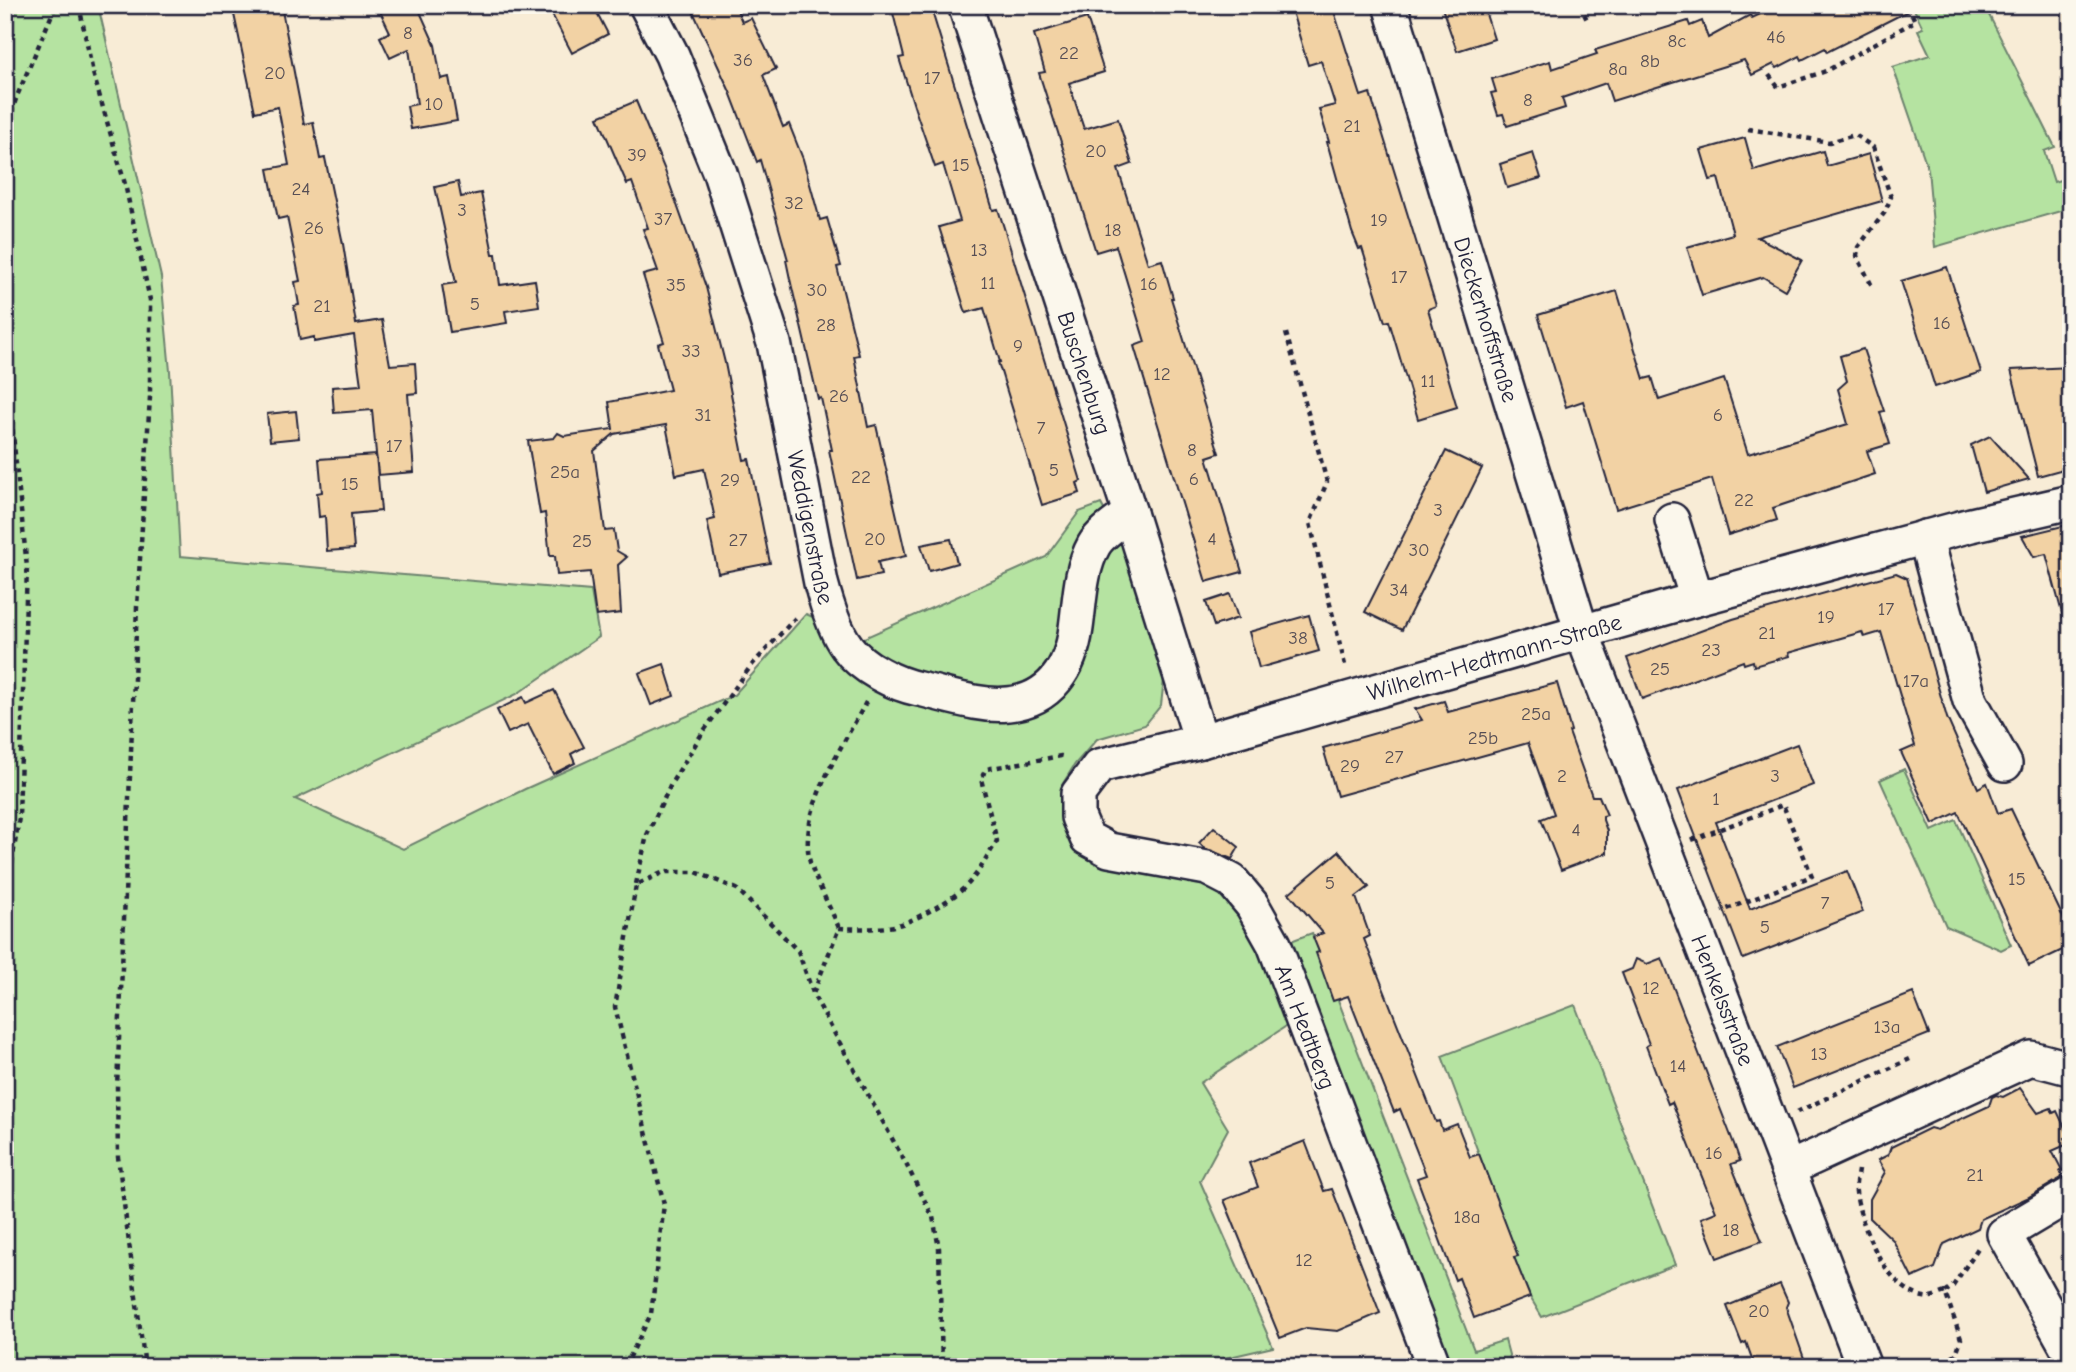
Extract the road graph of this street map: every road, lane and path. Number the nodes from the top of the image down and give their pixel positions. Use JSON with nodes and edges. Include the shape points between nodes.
{"nodes":[{"id":1,"x":56,"y":5,"type":"edge"},
{"id":2,"x":79,"y":5,"type":"edge"},
{"id":3,"x":646,"y":5,"type":"edge"},
{"id":4,"x":965,"y":5,"type":"edge"},
{"id":5,"x":1390,"y":5,"type":"edge"},
{"id":6,"x":1580,"y":5,"type":"edge"},
{"id":7,"x":1908,"y":5,"type":"edge"},
{"id":8,"x":1588,"y":22,"type":"dead end"},
{"id":9,"x":1769,"y":75,"type":"dead end"},
{"id":10,"x":1748,"y":129,"type":"dead end"},
{"id":11,"x":5,"y":132,"type":"edge"},
{"id":12,"x":1873,"y":288,"type":"dead end"},
{"id":13,"x":1286,"y":333,"type":"dead end"},
{"id":14,"x":5,"y":360,"type":"edge"},
{"id":15,"x":2071,"y":502,"type":"edge"},
{"id":16,"x":1130,"y":513,"type":"junction"},
{"id":17,"x":1672,"y":520,"type":"dead end"},
{"id":18,"x":1925,"y":537,"type":"junction"},
{"id":19,"x":1697,"y":599,"type":"junction"},
{"id":20,"x":827,"y":604,"type":"junction"},
{"id":21,"x":1582,"y":633,"type":"junction"},
{"id":22,"x":880,"y":675,"type":"junction"},
{"id":23,"x":1353,"y":698,"type":"junction"},
{"id":24,"x":1200,"y":741,"type":"junction"},
{"id":25,"x":2005,"y":764,"type":"dead end"},
{"id":26,"x":1099,"y":766,"type":"junction"},
{"id":27,"x":1665,"y":850,"type":"junction"},
{"id":28,"x":636,"y":885,"type":"junction"},
{"id":29,"x":5,"y":909,"type":"edge"},
{"id":30,"x":1693,"y":923,"type":"junction"},
{"id":31,"x":839,"y":928,"type":"junction"},
{"id":32,"x":813,"y":994,"type":"junction"},
{"id":33,"x":1910,"y":1059,"type":"dead end"},
{"id":34,"x":2069,"y":1071,"type":"edge"},
{"id":35,"x":1771,"y":1124,"type":"junction"},
{"id":36,"x":1866,"y":1135,"type":"junction"},
{"id":37,"x":1788,"y":1169,"type":"junction"},
{"id":38,"x":2071,"y":1194,"type":"edge"},
{"id":39,"x":2004,"y":1234,"type":"junction"},
{"id":40,"x":1945,"y":1292,"type":"junction"},
{"id":41,"x":2071,"y":1354,"type":"edge"},
{"id":42,"x":145,"y":1367,"type":"edge"},
{"id":43,"x":625,"y":1367,"type":"edge"},
{"id":44,"x":943,"y":1367,"type":"edge"},
{"id":45,"x":1434,"y":1367,"type":"edge"},
{"id":46,"x":1864,"y":1367,"type":"edge"},
{"id":47,"x":1935,"y":1367,"type":"edge"}],
"edges":[{"from":1,"to":11,"type":"path"},
{"from":2,"to":42,"type":"path","via":[[150,300],[150,397],[117,1087],[118,1157]]},
{"from":3,"to":20,"type":"street","name":"Weddigenstraße","via":[[672,55],[720,173],[774,343]]},
{"from":4,"to":16,"type":"street","name":"Buschenburg"},
{"from":5,"to":21,"type":"street","name":"Dieckerhoffstraße"},
{"from":6,"to":8,"type":"path"},
{"from":7,"to":9,"type":"path","via":[[1915,21],[1826,71],[1778,87]]},
{"from":10,"to":12,"type":"path","via":[[1829,142],[1855,135],[1873,147],[1891,197],[1858,247],[1857,256]]},
{"from":13,"to":23,"type":"path","via":[[1327,482],[1310,523]]},
{"from":14,"to":29,"type":"path","via":[[27,567],[19,817]]},
{"from":15,"to":18,"type":"street","name":"Wilhelm-Hedtmann-Straße"},
{"from":16,"to":22,"type":"street","name":"Weddigenstraße","via":[[1095,543],[1083,572],[1073,648],[1064,671],[1048,688],[1007,705],[914,688]]},
{"from":16,"to":24,"type":"street","name":"Buschenburg"},
{"from":17,"to":19,"type":"street"},
{"from":18,"to":19,"type":"street","name":"Wilhelm-Hedtmann-Straße"},
{"from":18,"to":25,"type":"street","via":[[1970,701]]},
{"from":19,"to":21,"type":"street","name":"Wilhelm-Hedtmann-Straße"},
{"from":20,"to":22,"type":"street","name":"Weddigenstraße","via":[[847,648]]},
{"from":20,"to":28,"type":"path","via":[[804,609],[751,666],[703,732],[647,835]]},
{"from":21,"to":23,"type":"street","name":"Wilhelm-Hedtmann-Straße"},
{"from":21,"to":27,"type":"street","name":"Henkelsstraße"},
{"from":22,"to":31,"type":"path","via":[[817,798],[809,828],[809,859]]},
{"from":23,"to":24,"type":"street","name":"Wilhelm-Hedtmann-Straße"},
{"from":24,"to":26,"type":"street","name":"Wilhelm-Hedtmann-Straße"},
{"from":26,"to":31,"type":"path","via":[[1061,756],[986,769],[981,779],[997,841],[964,888],[897,926]]},
{"from":26,"to":45,"type":"street","name":"Am Hedtberg","via":[[1078,794],[1077,817],[1087,838],[1109,850],[1207,868],[1232,881],[1274,944]]},
{"from":27,"to":30,"type":"street","name":"Henkelsstraße"},
{"from":27,"to":30,"type":"path","via":[[1783,805],[1812,876]]},
{"from":28,"to":32,"type":"path","via":[[664,872],[696,872],[737,889],[797,951]]},
{"from":28,"to":43,"type":"path","via":[[615,1007],[664,1203],[651,1314]]},
{"from":30,"to":35,"type":"street","name":"Henkelsstraße"},
{"from":31,"to":32,"type":"path"},
{"from":32,"to":44,"type":"path","via":[[933,1217],[940,1248]]},
{"from":33,"to":35,"type":"path"},
{"from":34,"to":36,"type":"street","via":[[2031,1058]]},
{"from":35,"to":37,"type":"street","name":"Henkelsstraße"},
{"from":36,"to":37,"type":"street"},
{"from":36,"to":40,"type":"path","via":[[1856,1190],[1873,1245],[1904,1290],[1927,1298]]},
{"from":37,"to":46,"type":"street","name":"Henkelsstraße"},
{"from":38,"to":39,"type":"street"},
{"from":39,"to":40,"type":"path","via":[[1976,1249]]},
{"from":39,"to":41,"type":"street"},
{"from":40,"to":47,"type":"path","via":[[1961,1339],[1956,1354]]}]}
